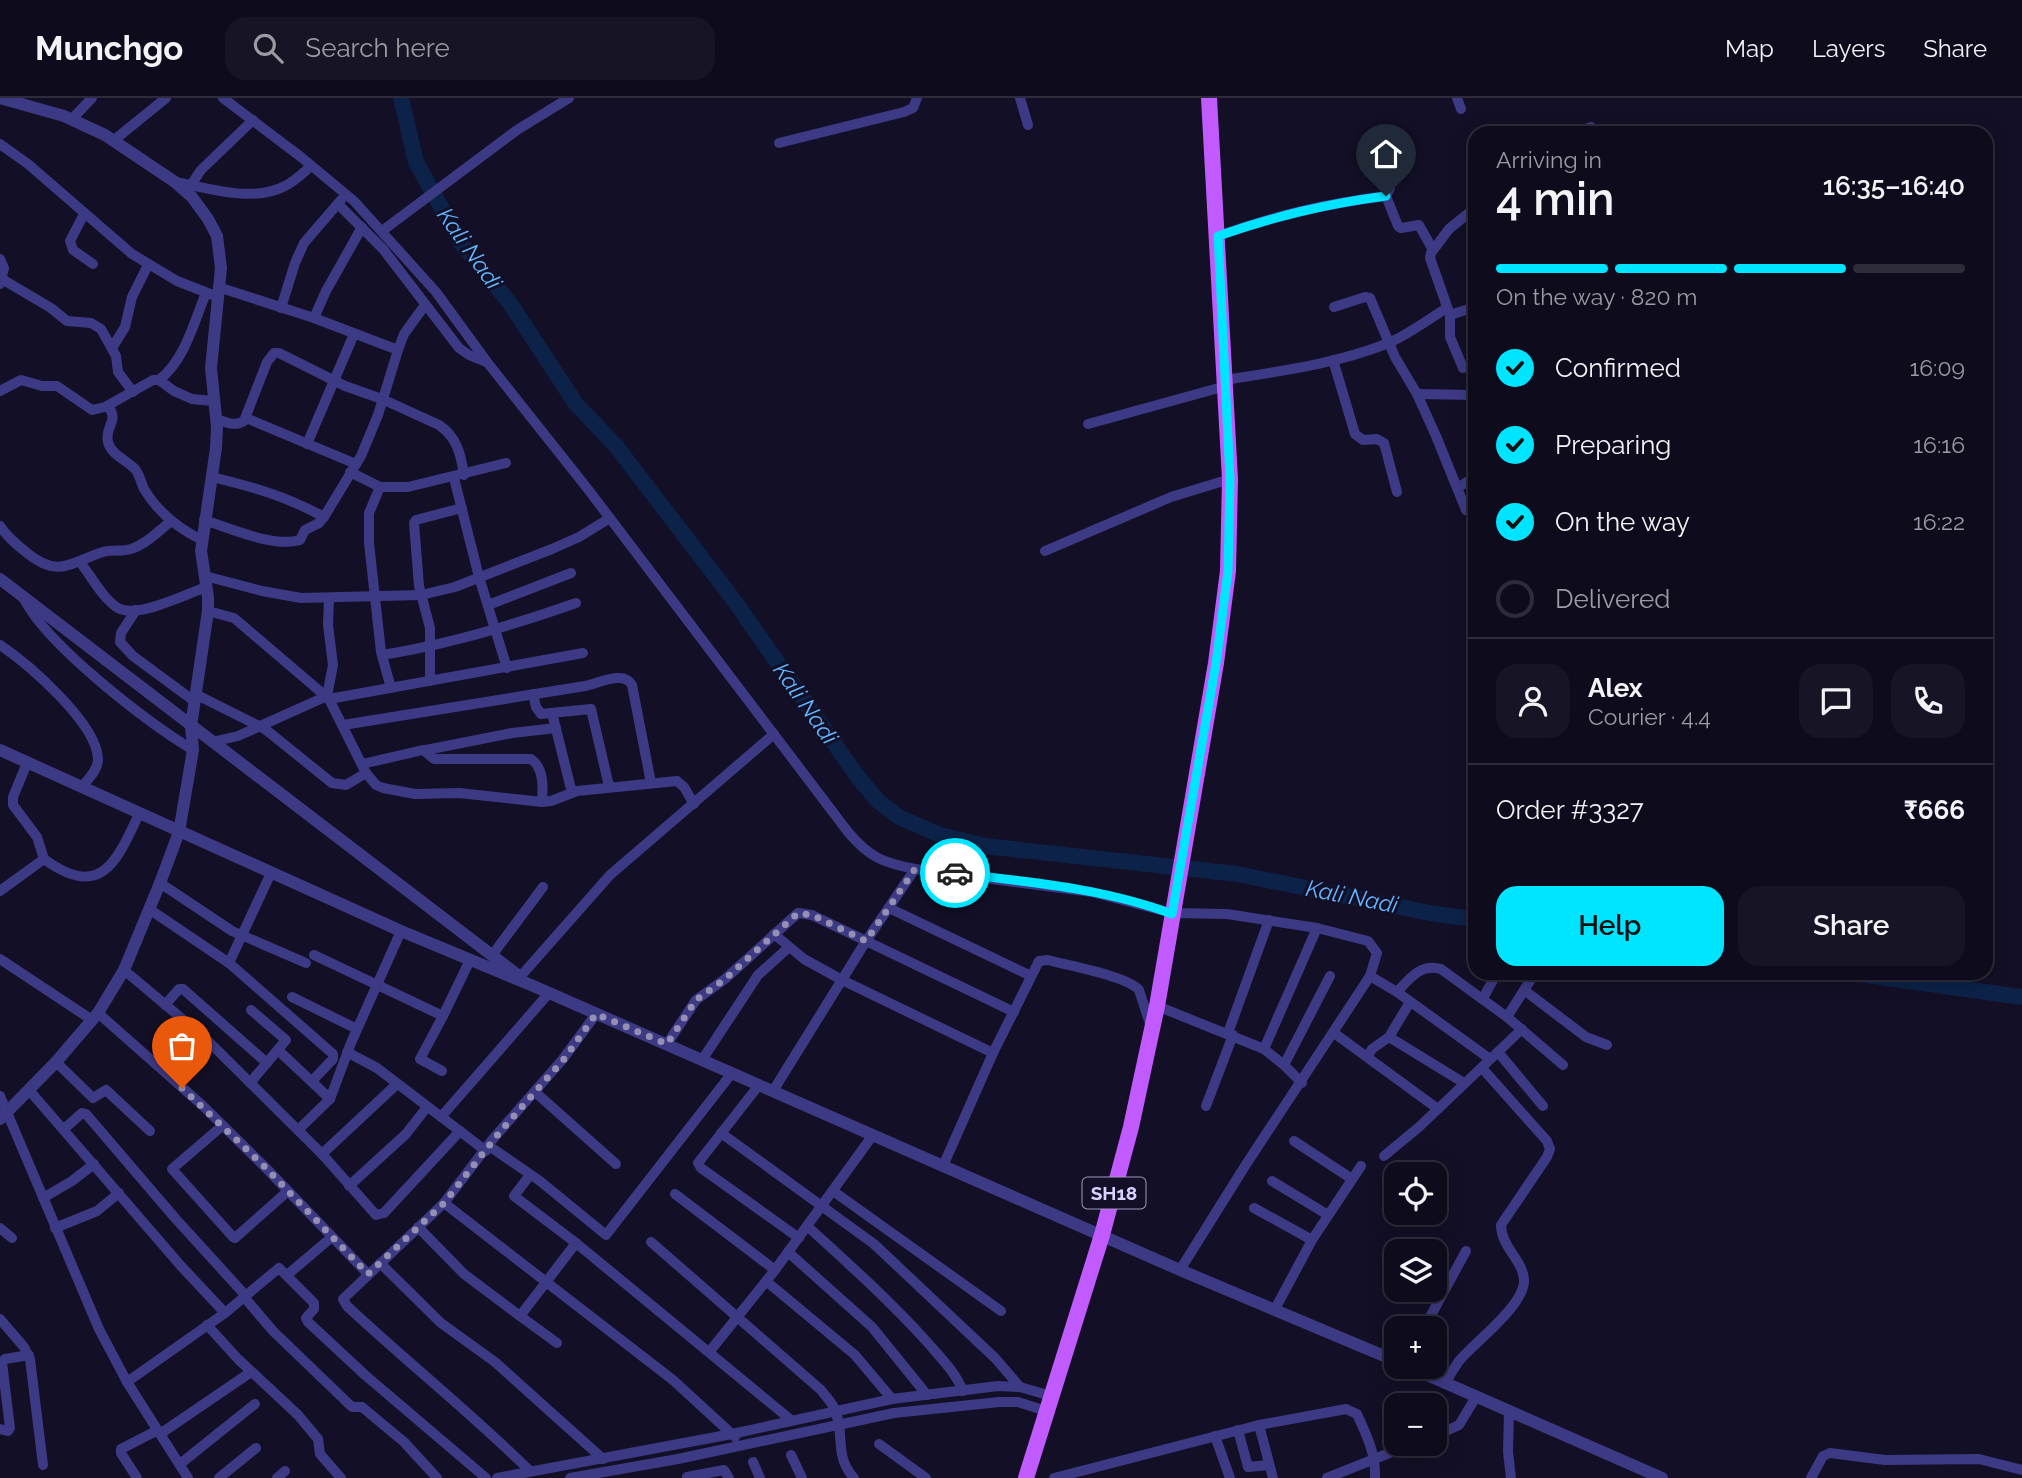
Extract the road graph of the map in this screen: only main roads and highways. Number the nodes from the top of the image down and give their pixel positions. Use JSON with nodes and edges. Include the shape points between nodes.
{"nodes":[{"id":1,"x":1209,"y":98,"type":"edge"},
{"id":2,"x":1026,"y":1478,"type":"edge"}],
"edges":[{"from":1,"to":2,"type":"main road","number":"SH18","via":[[1230,479],[1228,571],[1216,663],[1153,1031],[1131,1127]]}]}
